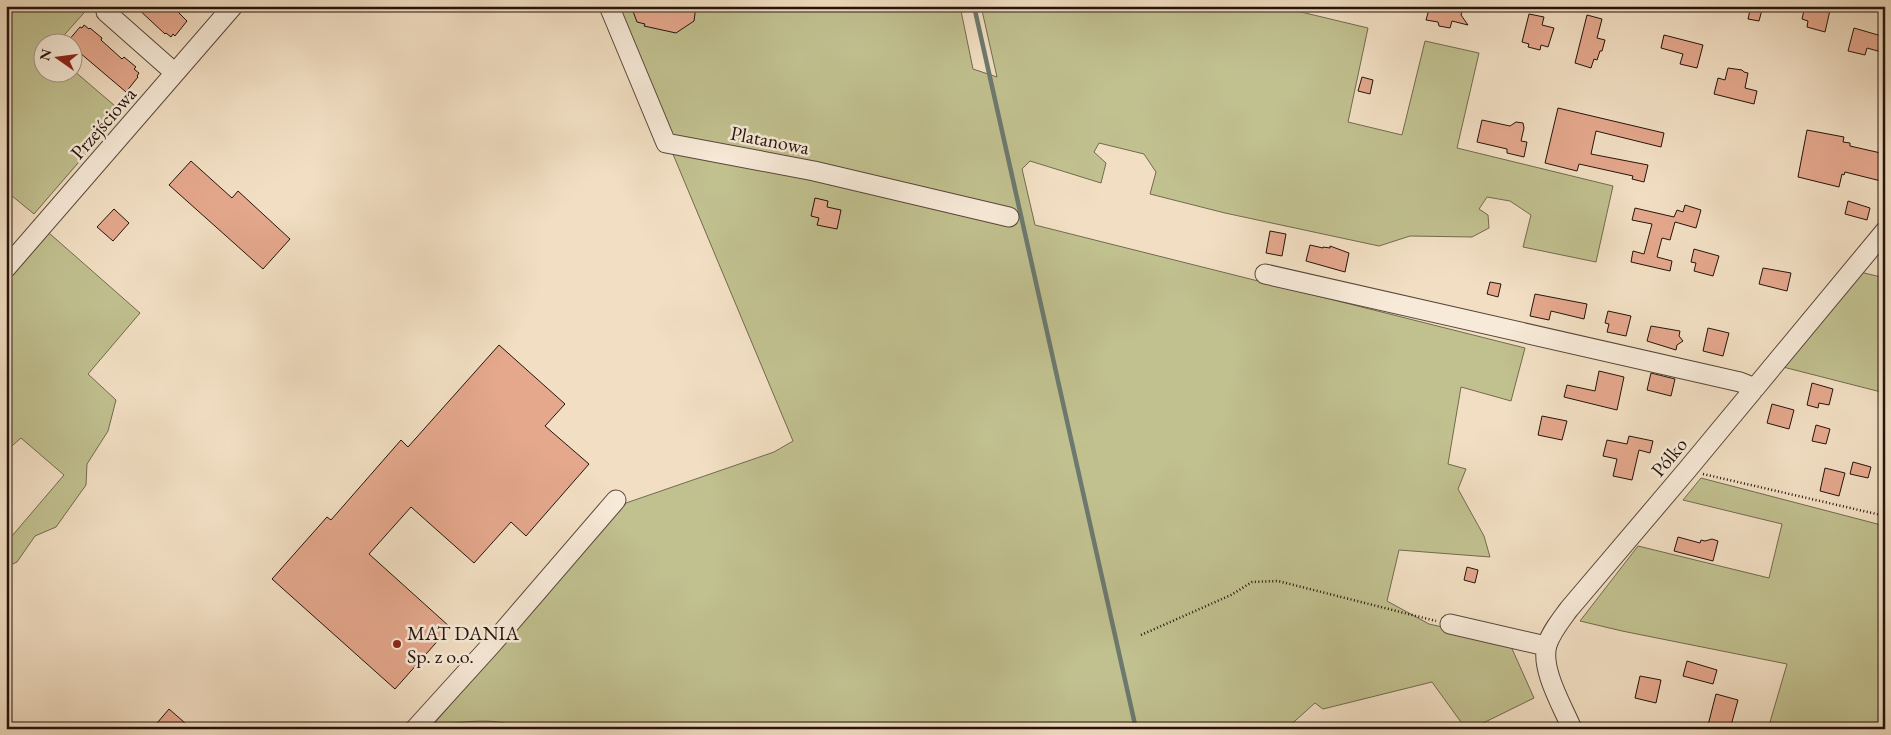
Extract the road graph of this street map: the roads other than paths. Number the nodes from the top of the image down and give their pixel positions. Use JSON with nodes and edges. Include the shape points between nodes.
{"nodes":[{"id":1,"x":233,"y":6,"type":"edge"},
{"id":2,"x":609,"y":6,"type":"edge"},
{"id":3,"x":106,"y":12,"type":"dead end"},
{"id":4,"x":175,"y":73,"type":"junction"},
{"id":5,"x":1009,"y":217,"type":"dead end"},
{"id":6,"x":1885,"y":231,"type":"edge"},
{"id":7,"x":6,"y":268,"type":"edge"},
{"id":8,"x":1265,"y":274,"type":"dead end"},
{"id":9,"x":1755,"y":388,"type":"junction"},
{"id":10,"x":616,"y":500,"type":"dead end"},
{"id":11,"x":1450,"y":624,"type":"road end"},
{"id":12,"x":1546,"y":646,"type":"junction"},
{"id":13,"x":415,"y":729,"type":"edge"},
{"id":14,"x":1572,"y":729,"type":"edge"}],
"edges":[{"from":1,"to":4,"type":"street","name":"Przejściowa"},
{"from":2,"to":5,"type":"street","name":"Platanowa","via":[[666,143],[814,171]]},
{"from":3,"to":4,"type":"street"},
{"from":4,"to":7,"type":"street","name":"Przejściowa"},
{"from":6,"to":9,"type":"street","name":"Pólko"},
{"from":8,"to":9,"type":"street","via":[[1635,357]]},
{"from":9,"to":12,"type":"street","name":"Pólko","via":[[1569,609]]},
{"from":10,"to":13,"type":"street"},
{"from":11,"to":12,"type":"street"},
{"from":12,"to":14,"type":"street","via":[[1548,670]]}]}
